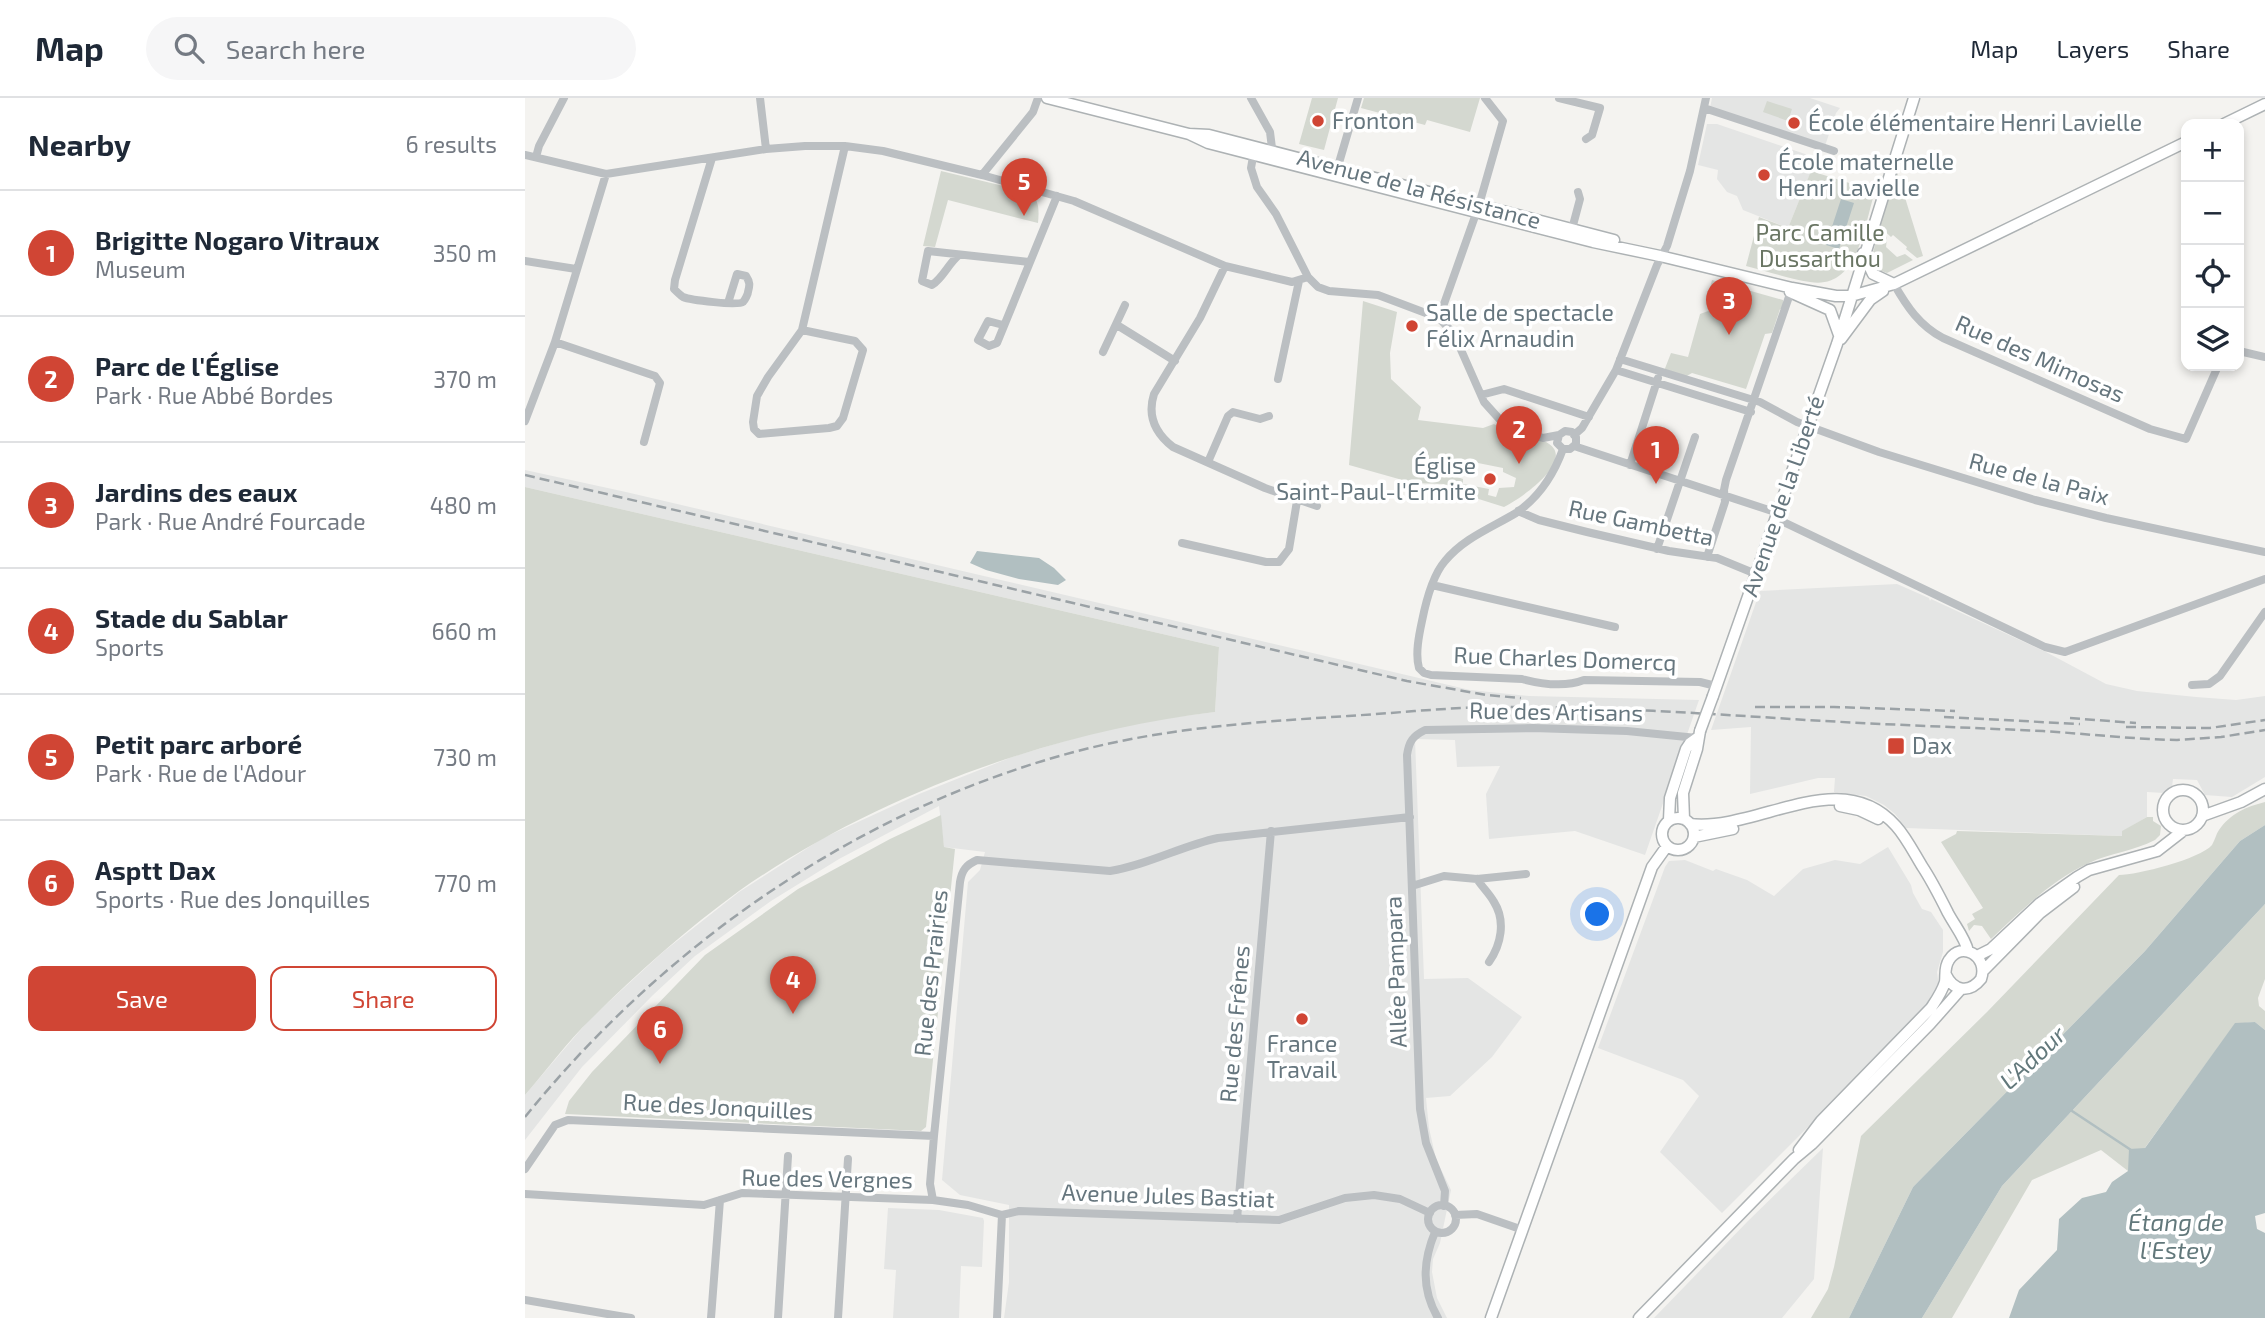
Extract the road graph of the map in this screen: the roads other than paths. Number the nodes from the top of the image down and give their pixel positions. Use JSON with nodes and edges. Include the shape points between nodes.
{"nodes":[{"id":1,"x":564,"y":98,"type":"edge"},
{"id":2,"x":760,"y":98,"type":"edge"},
{"id":3,"x":1038,"y":98,"type":"edge"},
{"id":4,"x":1047,"y":98,"type":"edge"},
{"id":5,"x":1251,"y":98,"type":"edge"},
{"id":6,"x":1358,"y":98,"type":"edge"},
{"id":7,"x":1485,"y":98,"type":"edge"},
{"id":8,"x":1559,"y":98,"type":"edge"},
{"id":9,"x":1706,"y":98,"type":"edge"},
{"id":10,"x":1910,"y":99,"type":"edge"},
{"id":11,"x":2265,"y":104,"type":"edge"},
{"id":12,"x":1704,"y":108,"type":"junction"},
{"id":13,"x":2234,"y":119,"type":"edge"},
{"id":14,"x":1586,"y":139,"type":"dead end"},
{"id":15,"x":2181,"y":144,"type":"edge"},
{"id":16,"x":845,"y":146,"type":"junction"},
{"id":17,"x":766,"y":149,"type":"junction"},
{"id":18,"x":1254,"y":151,"type":"junction"},
{"id":19,"x":1833,"y":151,"type":"dead end"},
{"id":20,"x":525,"y":155,"type":"edge"},
{"id":21,"x":1273,"y":155,"type":"junction"},
{"id":22,"x":535,"y":157,"type":"junction"},
{"id":23,"x":712,"y":158,"type":"junction"},
{"id":24,"x":1337,"y":172,"type":"junction"},
{"id":25,"x":606,"y":174,"type":"junction"},
{"id":26,"x":982,"y":175,"type":"junction"},
{"id":27,"x":1578,"y":192,"type":"dead end"},
{"id":28,"x":1057,"y":196,"type":"junction"},
{"id":29,"x":1478,"y":209,"type":"junction"},
{"id":30,"x":1573,"y":229,"type":"junction"},
{"id":31,"x":1648,"y":253,"type":"junction"},
{"id":32,"x":1863,"y":253,"type":"junction"},
{"id":33,"x":959,"y":255,"type":"junction"},
{"id":34,"x":1662,"y":256,"type":"junction"},
{"id":35,"x":525,"y":261,"type":"edge"},
{"id":36,"x":1029,"y":262,"type":"junction"},
{"id":37,"x":1224,"y":266,"type":"junction"},
{"id":38,"x":576,"y":269,"type":"junction"},
{"id":39,"x":1308,"y":277,"type":"junction"},
{"id":40,"x":1299,"y":281,"type":"junction"},
{"id":41,"x":1894,"y":284,"type":"junction"},
{"id":42,"x":1789,"y":289,"type":"junction"},
{"id":43,"x":1851,"y":296,"type":"junction"},
{"id":44,"x":728,"y":303,"type":"dead end"},
{"id":45,"x":1125,"y":305,"type":"dead end"},
{"id":46,"x":1439,"y":318,"type":"junction"},
{"id":47,"x":1003,"y":325,"type":"dead end"},
{"id":48,"x":1117,"y":325,"type":"junction"},
{"id":49,"x":802,"y":330,"type":"junction"},
{"id":50,"x":1838,"y":339,"type":"junction"},
{"id":51,"x":555,"y":342,"type":"junction"},
{"id":52,"x":2244,"y":351,"type":"edge"},
{"id":53,"x":1103,"y":352,"type":"dead end"},
{"id":54,"x":2264,"y":353,"type":"edge"},
{"id":55,"x":1620,"y":359,"type":"junction"},
{"id":56,"x":1175,"y":362,"type":"junction"},
{"id":57,"x":1616,"y":370,"type":"junction"},
{"id":58,"x":2216,"y":371,"type":"edge"},
{"id":59,"x":1659,"y":372,"type":"junction"},
{"id":60,"x":1278,"y":379,"type":"dead end"},
{"id":61,"x":1656,"y":383,"type":"junction"},
{"id":62,"x":1481,"y":395,"type":"junction"},
{"id":63,"x":1754,"y":401,"type":"junction"},
{"id":64,"x":1751,"y":412,"type":"junction"},
{"id":65,"x":1269,"y":416,"type":"dead end"},
{"id":66,"x":1588,"y":417,"type":"junction"},
{"id":67,"x":525,"y":421,"type":"edge"},
{"id":68,"x":1807,"y":426,"type":"junction"},
{"id":69,"x":1559,"y":435,"type":"junction"},
{"id":70,"x":1574,"y":435,"type":"junction"},
{"id":71,"x":1695,"y":437,"type":"dead end"},
{"id":72,"x":644,"y":442,"type":"dead end"},
{"id":73,"x":1574,"y":446,"type":"junction"},
{"id":74,"x":1563,"y":449,"type":"junction"},
{"id":75,"x":1208,"y":462,"type":"junction"},
{"id":76,"x":1630,"y":465,"type":"junction"},
{"id":77,"x":1679,"y":480,"type":"junction"},
{"id":78,"x":1726,"y":496,"type":"junction"},
{"id":79,"x":1297,"y":501,"type":"junction"},
{"id":80,"x":1317,"y":506,"type":"dead end"},
{"id":81,"x":1518,"y":511,"type":"junction"},
{"id":82,"x":1777,"y":515,"type":"junction"},
{"id":83,"x":1182,"y":542,"type":"dead end"},
{"id":84,"x":1657,"y":549,"type":"junction"},
{"id":85,"x":2265,"y":552,"type":"edge"},
{"id":86,"x":1707,"y":557,"type":"junction"},
{"id":87,"x":1756,"y":574,"type":"junction"},
{"id":88,"x":2265,"y":579,"type":"edge"},
{"id":89,"x":1433,"y":585,"type":"junction"},
{"id":90,"x":2265,"y":612,"type":"edge"},
{"id":91,"x":1615,"y":627,"type":"dead end"},
{"id":92,"x":2192,"y":685,"type":"dead end"},
{"id":93,"x":1714,"y":691,"type":"junction"},
{"id":94,"x":1415,"y":735,"type":"joint"},
{"id":95,"x":1697,"y":738,"type":"junction"},
{"id":96,"x":2265,"y":789,"type":"edge"},
{"id":97,"x":2201,"y":810,"type":"junction"},
{"id":98,"x":1410,"y":817,"type":"junction"},
{"id":99,"x":1669,"y":820,"type":"junction"},
{"id":100,"x":1687,"y":821,"type":"junction"},
{"id":101,"x":2170,"y":825,"type":"junction"},
{"id":102,"x":2184,"y":830,"type":"junction"},
{"id":103,"x":1272,"y":831,"type":"junction"},
{"id":104,"x":1694,"y":837,"type":"junction"},
{"id":105,"x":2168,"y":844,"type":"junction"},
{"id":106,"x":1667,"y":846,"type":"junction"},
{"id":107,"x":2100,"y":868,"type":"junction"},
{"id":108,"x":1526,"y":874,"type":"dead end"},
{"id":109,"x":1477,"y":878,"type":"junction"},
{"id":110,"x":1412,"y":886,"type":"junction"},
{"id":111,"x":1973,"y":954,"type":"junction"},
{"id":112,"x":1953,"y":955,"type":"junction"},
{"id":113,"x":1489,"y":962,"type":"dead end"},
{"id":114,"x":1983,"y":970,"type":"junction"},
{"id":115,"x":1946,"y":975,"type":"junction"},
{"id":116,"x":1961,"y":989,"type":"junction"},
{"id":117,"x":934,"y":1136,"type":"junction"},
{"id":118,"x":787,"y":1156,"type":"dead end"},
{"id":119,"x":848,"y":1158,"type":"dead end"},
{"id":120,"x":1794,"y":1159,"type":"junction"},
{"id":121,"x":525,"y":1169,"type":"edge"},
{"id":122,"x":525,"y":1194,"type":"edge"},
{"id":123,"x":785,"y":1194,"type":"junction"},
{"id":124,"x":846,"y":1198,"type":"junction"},
{"id":125,"x":720,"y":1200,"type":"junction"},
{"id":126,"x":933,"y":1200,"type":"junction"},
{"id":127,"x":1444,"y":1206,"type":"junction"},
{"id":128,"x":1430,"y":1213,"type":"junction"},
{"id":129,"x":1002,"y":1215,"type":"junction"},
{"id":130,"x":1455,"y":1215,"type":"junction"},
{"id":131,"x":1237,"y":1219,"type":"junction"},
{"id":132,"x":1523,"y":1230,"type":"junction"},
{"id":133,"x":1436,"y":1232,"type":"junction"},
{"id":134,"x":525,"y":1300,"type":"edge"},
{"id":135,"x":631,"y":1318,"type":"edge"},
{"id":136,"x":711,"y":1318,"type":"edge"},
{"id":137,"x":778,"y":1318,"type":"edge"},
{"id":138,"x":838,"y":1318,"type":"edge"},
{"id":139,"x":997,"y":1318,"type":"edge"},
{"id":140,"x":1438,"y":1318,"type":"edge"},
{"id":141,"x":1491,"y":1318,"type":"edge"},
{"id":142,"x":1639,"y":1318,"type":"edge"}],
"edges":[{"from":1,"to":22,"type":"street"},
{"from":2,"to":17,"type":"street"},
{"from":3,"to":26,"type":"street","via":[[1033,112]]},
{"from":4,"to":18,"type":"main road","name":"Avenue de la Résistance","via":[[1189,134],[1208,143]]},
{"from":5,"to":21,"type":"street","via":[[1270,132]]},
{"from":6,"to":24,"type":"street"},
{"from":7,"to":29,"type":"street","via":[[1503,121]]},
{"from":8,"to":14,"type":"street","via":[[1600,108],[1593,135]]},
{"from":9,"to":12,"type":"street"},
{"from":10,"to":32,"type":"main road","name":"Avenue de la Liberté"},
{"from":11,"to":13,"type":"main road"},
{"from":12,"to":19,"type":"street"},
{"from":12,"to":34,"type":"street","via":[[1690,171]]},
{"from":15,"to":41,"type":"main road"},
{"from":16,"to":17,"type":"street"},
{"from":16,"to":26,"type":"street"},
{"from":16,"to":49,"type":"street"},
{"from":17,"to":23,"type":"street"},
{"from":18,"to":21,"type":"main road","name":"Avenue de la Résistance"},
{"from":18,"to":39,"type":"street","via":[[1251,168],[1257,187]]},
{"from":20,"to":22,"type":"street"},
{"from":21,"to":24,"type":"main road","name":"Avenue de la Résistance"},
{"from":22,"to":25,"type":"street"},
{"from":23,"to":25,"type":"street"},
{"from":23,"to":44,"type":"street","via":[[674,289],[681,296]]},
{"from":24,"to":29,"type":"main road","name":"Avenue de la Résistance"},
{"from":25,"to":38,"type":"street"},
{"from":26,"to":28,"type":"street"},
{"from":27,"to":30,"type":"street"},
{"from":28,"to":36,"type":"street"},
{"from":28,"to":37,"type":"street"},
{"from":29,"to":30,"type":"main road","name":"Avenue de la Résistance"},
{"from":29,"to":31,"type":"main road","name":"Avenue de la Résistance","via":[[1593,243]]},
{"from":29,"to":46,"type":"street"},
{"from":30,"to":31,"type":"main road","name":"Avenue de la Résistance"},
{"from":31,"to":34,"type":"main road","name":"Avenue de la Résistance"},
{"from":32,"to":41,"type":"main road","via":[[1873,274]]},
{"from":32,"to":43,"type":"main road","name":"Avenue de la Liberté"},
{"from":33,"to":33,"type":"street","via":[[929,251],[922,281],[936,283]]},
{"from":33,"to":36,"type":"street"},
{"from":34,"to":42,"type":"main road","name":"Avenue de la Résistance"},
{"from":34,"to":55,"type":"street"},
{"from":35,"to":38,"type":"street"},
{"from":36,"to":47,"type":"street"},
{"from":37,"to":40,"type":"street"},
{"from":37,"to":56,"type":"street"},
{"from":38,"to":51,"type":"street"},
{"from":39,"to":40,"type":"street"},
{"from":39,"to":46,"type":"street","via":[[1329,291],[1378,295]]},
{"from":40,"to":60,"type":"street"},
{"from":41,"to":43,"type":"main road"},
{"from":41,"to":50,"type":"main road","via":[[1870,299]]},
{"from":41,"to":58,"type":"street","name":"Rue des Mimosas","via":[[1928,330],[2150,429],[2186,439]]},
{"from":42,"to":43,"type":"main road","name":"Avenue de la Résistance"},
{"from":42,"to":50,"type":"main road","name":"Avenue de la Résistance","via":[[1830,310]]},
{"from":42,"to":63,"type":"street"},
{"from":43,"to":50,"type":"main road","name":"Avenue de la Liberté"},
{"from":45,"to":48,"type":"street"},
{"from":46,"to":62,"type":"street","via":[[1454,334]]},
{"from":48,"to":53,"type":"street"},
{"from":48,"to":56,"type":"street"},
{"from":49,"to":49,"type":"street","via":[[759,390],[753,422],[759,434],[829,428],[843,418],[863,350],[855,341]]},
{"from":50,"to":68,"type":"main road","name":"Avenue de la Liberté"},
{"from":51,"to":67,"type":"street"},
{"from":51,"to":72,"type":"street","via":[[655,376],[660,383]]},
{"from":52,"to":54,"type":"street"},
{"from":55,"to":57,"type":"street"},
{"from":55,"to":59,"type":"street","name":"Rue de la Paix"},
{"from":56,"to":75,"type":"street","via":[[1154,394],[1150,405],[1153,422],[1173,446]]},
{"from":57,"to":61,"type":"street"},
{"from":57,"to":66,"type":"street"},
{"from":59,"to":61,"type":"street"},
{"from":59,"to":63,"type":"street","name":"Rue de la Paix"},
{"from":61,"to":64,"type":"street"},
{"from":61,"to":76,"type":"street"},
{"from":62,"to":66,"type":"street","via":[[1514,391]]},
{"from":62,"to":69,"type":"street","via":[[1493,413],[1512,428],[1543,438]]},
{"from":63,"to":64,"type":"street"},
{"from":63,"to":68,"type":"street","name":"Rue de la Paix"},
{"from":64,"to":78,"type":"street","via":[[1726,480]]},
{"from":65,"to":75,"type":"street","via":[[1260,419],[1233,412]]},
{"from":66,"to":70,"type":"street"},
{"from":68,"to":82,"type":"main road","name":"Avenue de la Liberté"},
{"from":68,"to":85,"type":"street","name":"Rue de la Paix","via":[[1891,457],[2035,500]]},
{"from":69,"to":70,"type":"street","via":[[1565,431]]},
{"from":69,"to":74,"type":"street","via":[[1557,443]]},
{"from":70,"to":73,"type":"street"},
{"from":71,"to":77,"type":"street"},
{"from":73,"to":74,"type":"street"},
{"from":73,"to":76,"type":"street"},
{"from":74,"to":81,"type":"street","via":[[1550,477]]},
{"from":75,"to":79,"type":"street"},
{"from":76,"to":77,"type":"street"},
{"from":77,"to":78,"type":"street"},
{"from":77,"to":84,"type":"street"},
{"from":78,"to":82,"type":"street"},
{"from":78,"to":86,"type":"street"},
{"from":79,"to":80,"type":"street"},
{"from":79,"to":83,"type":"street","via":[[1289,549],[1279,562]]},
{"from":81,"to":84,"type":"street","name":"Rue Gambetta"},
{"from":81,"to":89,"type":"street","via":[[1461,545],[1446,559]]},
{"from":82,"to":87,"type":"main road","name":"Avenue de la Liberté"},
{"from":82,"to":88,"type":"street","via":[[2032,641],[2065,652]]},
{"from":84,"to":86,"type":"street","name":"Rue Gambetta"},
{"from":86,"to":87,"type":"street","name":"Rue Gambetta"},
{"from":87,"to":93,"type":"main road","name":"Avenue de la Liberté"},
{"from":89,"to":91,"type":"street"},
{"from":89,"to":93,"type":"street","name":"Rue Charles Domercq","via":[[1421,626],[1417,663],[1424,673],[1535,682],[1687,682]]},
{"from":90,"to":92,"type":"street","via":[[2220,676],[2209,684]]},
{"from":93,"to":95,"type":"main road","name":"Avenue de la Liberté","bridge":true},
{"from":94,"to":95,"type":"street","name":"Rue des Artisans","via":[[1425,730],[1533,728]]},
{"from":94,"to":98,"type":"street","name":"Allée Pampara","via":[[1407,755]]},
{"from":95,"to":99,"type":"main road","via":[[1683,758],[1670,798]]},
{"from":95,"to":100,"type":"main road","via":[[1683,793]]},
{"from":96,"to":97,"type":"main road","via":[[2241,802]]},
{"from":97,"to":101,"type":"main road","via":[[2198,798],[2188,791],[2174,792],[2163,811]]},
{"from":97,"to":102,"type":"main road","via":[[2194,827]]},
{"from":98,"to":103,"type":"street","name":"Rue des Prairies"},
{"from":98,"to":110,"type":"street","name":"Allée Pampara"},
{"from":99,"to":100,"type":"main road"},
{"from":99,"to":106,"type":"main road","via":[[1661,833]]},
{"from":100,"to":104,"type":"main road"},
{"from":100,"to":111,"type":"main road","via":[[1712,826],[1822,799],[1869,806],[1901,832]]},
{"from":101,"to":102,"type":"main road"},
{"from":101,"to":105,"type":"main road"},
{"from":102,"to":105,"type":"main road"},
{"from":103,"to":117,"type":"street","name":"Rue des Prairies","via":[[1198,842],[1111,871],[977,860],[969,864],[960,881]]},
{"from":103,"to":131,"type":"street","name":"Rue des Frênes"},
{"from":104,"to":106,"type":"main road","via":[[1682,850]]},
{"from":104,"to":112,"type":"main road","via":[[1817,806],[1868,814],[1893,833],[1941,909],[1954,932]]},
{"from":105,"to":107,"type":"main road"},
{"from":106,"to":132,"type":"main road","via":[[1653,866]]},
{"from":107,"to":111,"type":"main road","via":[[2052,893],[1991,949]]},
{"from":107,"to":114,"type":"main road","via":[[2040,913]]},
{"from":108,"to":109,"type":"street"},
{"from":109,"to":110,"type":"street","via":[[1444,876]]},
{"from":109,"to":113,"type":"street","via":[[1499,910],[1499,942]]},
{"from":110,"to":127,"type":"street","name":"Allée Pampara","via":[[1420,1109],[1426,1143],[1445,1191]]},
{"from":111,"to":112,"type":"main road"},
{"from":111,"to":114,"type":"main road"},
{"from":112,"to":115,"type":"main road"},
{"from":114,"to":116,"type":"main road","via":[[1979,983]]},
{"from":115,"to":116,"type":"main road"},
{"from":115,"to":120,"type":"main road","via":[[1941,994],[1931,1007],[1814,1129]]},
{"from":116,"to":120,"type":"main road"},
{"from":117,"to":121,"type":"street","name":"Rue des Jonquilles","via":[[568,1119],[555,1125]]},
{"from":117,"to":126,"type":"street","name":"Rue des Prairies"},
{"from":118,"to":123,"type":"street"},
{"from":119,"to":124,"type":"street"},
{"from":120,"to":142,"type":"main road"},
{"from":122,"to":125,"type":"street","name":"Rue des Vergnes","via":[[704,1205]]},
{"from":123,"to":124,"type":"street","name":"Rue des Vergnes"},
{"from":123,"to":125,"type":"street","name":"Rue des Vergnes","via":[[742,1193]]},
{"from":123,"to":137,"type":"street"},
{"from":124,"to":126,"type":"street","name":"Rue des Vergnes"},
{"from":124,"to":138,"type":"street"},
{"from":125,"to":136,"type":"street"},
{"from":126,"to":129,"type":"street","name":"Rue des Vergnes"},
{"from":127,"to":128,"type":"street"},
{"from":127,"to":130,"type":"street"},
{"from":128,"to":131,"type":"street","name":"Avenue Jules Bastiat","via":[[1400,1199],[1360,1195],[1279,1220]]},
{"from":128,"to":133,"type":"street","via":[[1429,1225]]},
{"from":129,"to":131,"type":"street","name":"Avenue Jules Bastiat","via":[[1019,1211]]},
{"from":129,"to":139,"type":"street"},
{"from":130,"to":132,"type":"street","via":[[1477,1214]]},
{"from":130,"to":133,"type":"street","via":[[1449,1231]]},
{"from":132,"to":141,"type":"main road"},
{"from":133,"to":140,"type":"street","via":[[1424,1276]]},
{"from":134,"to":135,"type":"street"}]}
